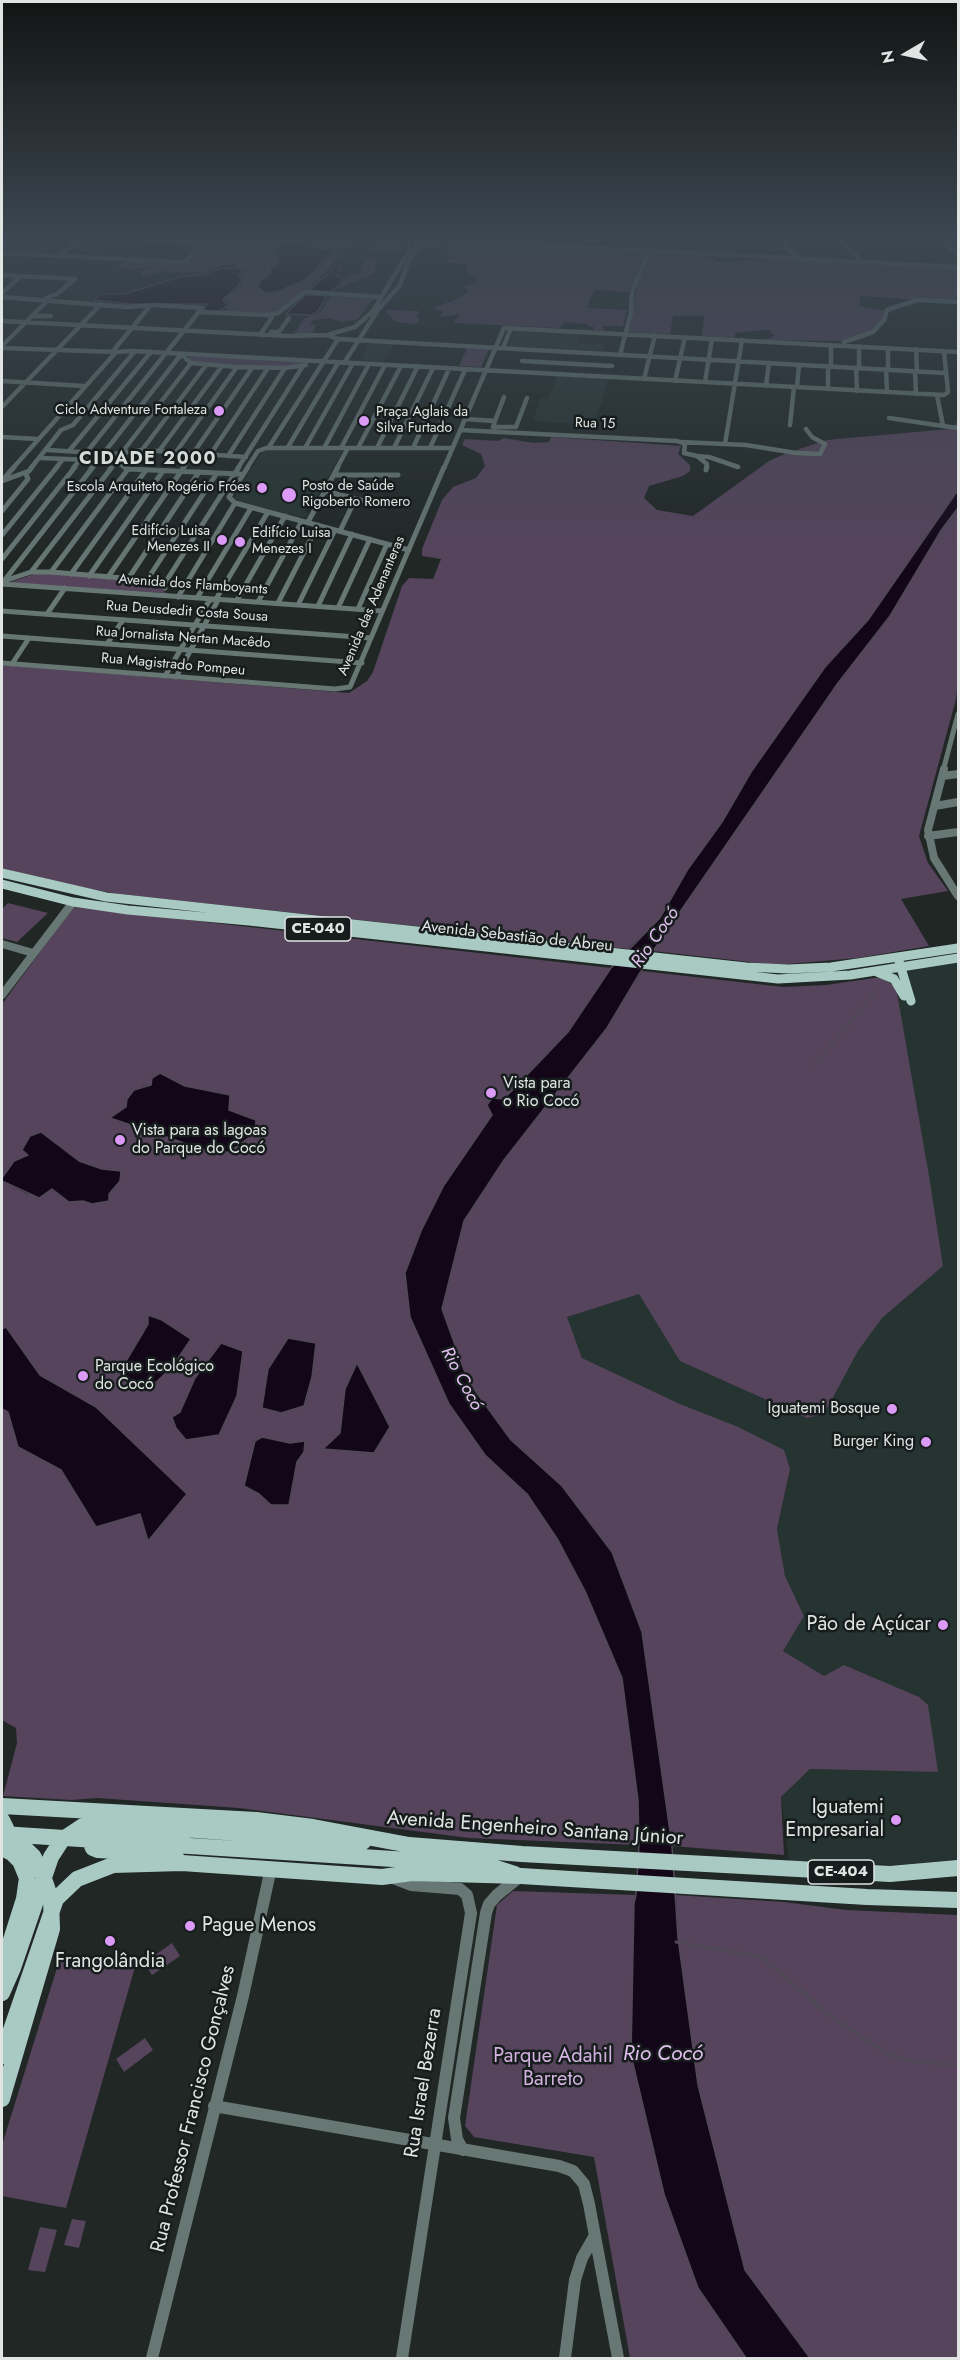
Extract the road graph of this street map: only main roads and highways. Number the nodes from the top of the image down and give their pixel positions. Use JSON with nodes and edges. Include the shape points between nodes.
{"nodes":[{"id":1,"x":2,"y":873,"type":"edge"},
{"id":2,"x":2,"y":884,"type":"edge"},
{"id":3,"x":209,"y":909,"type":"junction"},
{"id":4,"x":177,"y":914,"type":"junction"},
{"id":5,"x":276,"y":916,"type":"junction"},
{"id":6,"x":232,"y":919,"type":"junction"},
{"id":7,"x":958,"y":949,"type":"edge"},
{"id":8,"x":564,"y":952,"type":"junction"},
{"id":9,"x":958,"y":958,"type":"edge"},
{"id":10,"x":897,"y":965,"type":"junction"},
{"id":11,"x":919,"y":965,"type":"junction"},
{"id":12,"x":831,"y":967,"type":"junction"},
{"id":13,"x":877,"y":972,"type":"junction"},
{"id":14,"x":908,"y":999,"type":"junction"},
{"id":15,"x":2,"y":1806,"type":"edge"},
{"id":16,"x":2,"y":1820,"type":"edge"},
{"id":17,"x":2,"y":1829,"type":"edge"},
{"id":18,"x":198,"y":1832,"type":"junction"},
{"id":19,"x":2,"y":1834,"type":"edge"},
{"id":20,"x":2,"y":1839,"type":"edge"},
{"id":21,"x":409,"y":1845,"type":"junction"},
{"id":22,"x":2,"y":1848,"type":"edge"},
{"id":23,"x":182,"y":1863,"type":"junction"},
{"id":24,"x":958,"y":1868,"type":"edge"},
{"id":25,"x":521,"y":1876,"type":"junction"},
{"id":26,"x":958,"y":1900,"type":"edge"},
{"id":27,"x":2,"y":1968,"type":"edge"},
{"id":28,"x":2,"y":1993,"type":"edge"},
{"id":29,"x":2,"y":2056,"type":"edge"},
{"id":30,"x":2,"y":2099,"type":"edge"}],
"edges":[{"from":1,"to":3,"type":"main road","name":"Avenida Sebastião de Abreu","number":"CE-040","via":[[79,893]]},
{"from":2,"to":4,"type":"main road","name":"Avenida Sebastião de Abreu","number":"CE-040","via":[[72,902]]},
{"from":3,"to":4,"type":"main road","via":[[211,912],[204,915]]},
{"from":3,"to":5,"type":"main road","name":"Avenida Sebastião de Abreu","number":"CE-040"},
{"from":4,"to":6,"type":"main road","name":"Avenida Sebastião de Abreu","number":"CE-040"},
{"from":5,"to":6,"type":"main road"},
{"from":5,"to":8,"type":"main road","name":"Avenida Sebastião de Abreu","number":"CE-040"},
{"from":6,"to":8,"type":"main road","name":"Avenida Sebastião de Abreu","number":"CE-040"},
{"from":7,"to":10,"type":"main road"},
{"from":7,"to":12,"type":"main road","name":"Avenida Sebastião de Abreu","number":"CE-040"},
{"from":8,"to":12,"type":"main road","name":"Avenida Sebastião de Abreu","number":"CE-040","via":[[775,969]]},
{"from":8,"to":13,"type":"main road","name":"Avenida Sebastião de Abreu","number":"CE-040","via":[[690,971],[789,980]]},
{"from":9,"to":11,"type":"main road","name":"Avenida Sebastião de Abreu","number":"CE-040"},
{"from":10,"to":11,"type":"main road","name":"Avenida Sebastião de Abreu","number":"CE-040"},
{"from":10,"to":12,"type":"main road"},
{"from":10,"to":13,"type":"main road","name":"Avenida Sebastião de Abreu","number":"CE-040"},
{"from":10,"to":14,"type":"main road"},
{"from":11,"to":14,"type":"main road","via":[[908,978]]},
{"from":13,"to":14,"type":"main road","via":[[890,976]]},
{"from":15,"to":21,"type":"main road","name":"Avenida Engenheiro Santana Júnior","via":[[256,1820]]},
{"from":16,"to":20,"type":"main road","via":[[6,1828]]},
{"from":17,"to":30,"type":"main road","via":[[22,1844],[41,1870],[51,1899],[52,1929]]},
{"from":18,"to":21,"type":"main road"},
{"from":18,"to":23,"type":"main road","via":[[101,1832],[90,1841],[98,1850],[168,1854]]},
{"from":18,"to":28,"type":"main road","via":[[99,1823],[69,1833],[51,1857]]},
{"from":19,"to":25,"type":"main road","via":[[487,1865]]},
{"from":21,"to":24,"type":"main road","name":"Avenida Engenheiro Santana Júnior","number":"CE-404","via":[[890,1874]]},
{"from":22,"to":27,"type":"main road","via":[[20,1861],[27,1878]]},
{"from":23,"to":25,"type":"main road","via":[[390,1877],[412,1873]]},
{"from":23,"to":29,"type":"main road","via":[[113,1865],[77,1879],[62,1892],[52,1906]]},
{"from":25,"to":26,"type":"main road","number":"CE-404"}]}
